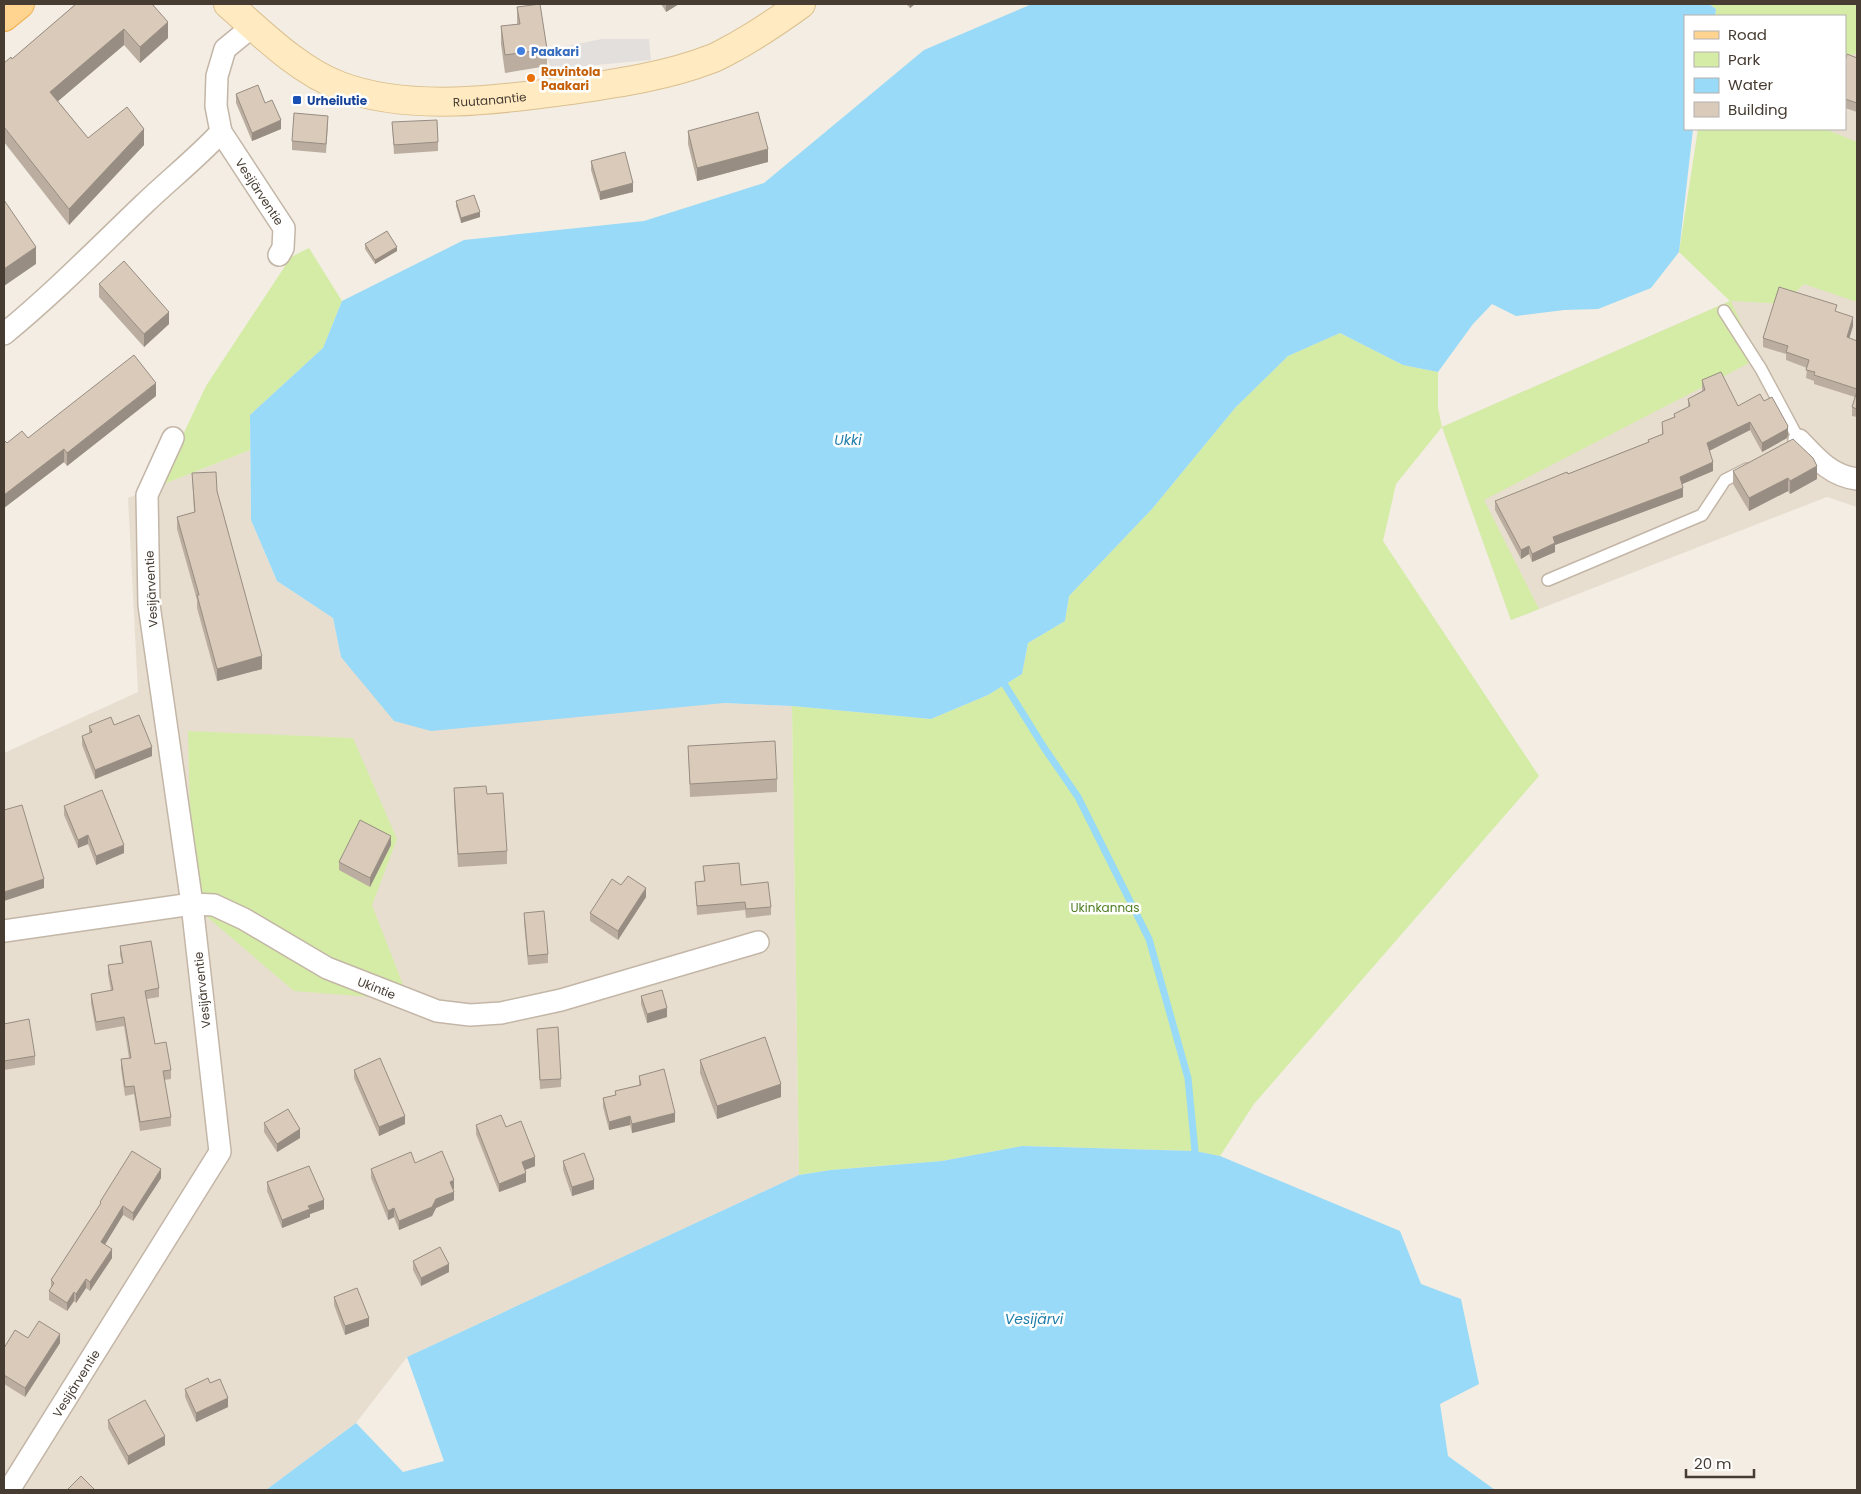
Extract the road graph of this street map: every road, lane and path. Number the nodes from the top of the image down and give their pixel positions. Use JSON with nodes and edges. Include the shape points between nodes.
{"nodes":[{"id":1,"x":20,"y":4,"type":"edge"},
{"id":2,"x":801,"y":4,"type":"edge"},
{"id":3,"x":240,"y":13,"type":"edge"},
{"id":4,"x":4,"y":17,"type":"edge"},
{"id":5,"x":221,"y":132,"type":"junction"},
{"id":6,"x":279,"y":255,"type":"dead end"},
{"id":7,"x":1724,"y":311,"type":"dead end"},
{"id":8,"x":4,"y":334,"type":"edge"},
{"id":9,"x":173,"y":438,"type":"dead end"},
{"id":10,"x":1791,"y":444,"type":"joint"},
{"id":11,"x":1758,"y":462,"type":"edge"},
{"id":12,"x":1857,"y":479,"type":"edge"},
{"id":13,"x":1548,"y":580,"type":"dead end"},
{"id":14,"x":192,"y":904,"type":"junction"},
{"id":15,"x":4,"y":931,"type":"edge"},
{"id":16,"x":758,"y":942,"type":"dead end"},
{"id":17,"x":9,"y":1483,"type":"edge"}],
"edges":[{"from":1,"to":4,"type":"main road"},
{"from":2,"to":3,"type":"main road","name":"Ruutanantie","via":[[764,31],[713,59],[658,75],[549,93],[447,102],[366,95],[338,86],[309,70]]},
{"from":3,"to":5,"type":"street","via":[[217,76],[216,106]]},
{"from":5,"to":6,"type":"street","name":"Vesijärventie","via":[[284,228],[283,248]]},
{"from":5,"to":8,"type":"street"},
{"from":7,"to":10,"type":"lane","via":[[1761,369]]},
{"from":9,"to":14,"type":"street","name":"Vesijärventie","via":[[147,495],[149,606]]},
{"from":10,"to":12,"type":"street","via":[[1821,464],[1848,478]]},
{"from":11,"to":13,"type":"lane","via":[[1725,480],[1702,516]]},
{"from":14,"to":15,"type":"street","name":"Ukintie"},
{"from":14,"to":16,"type":"street","name":"Ukintie","via":[[222,908],[327,968],[437,1010],[470,1015],[501,1013],[561,1000]]},
{"from":14,"to":17,"type":"street","name":"Vesijärventie","via":[[220,1152]]}]}
